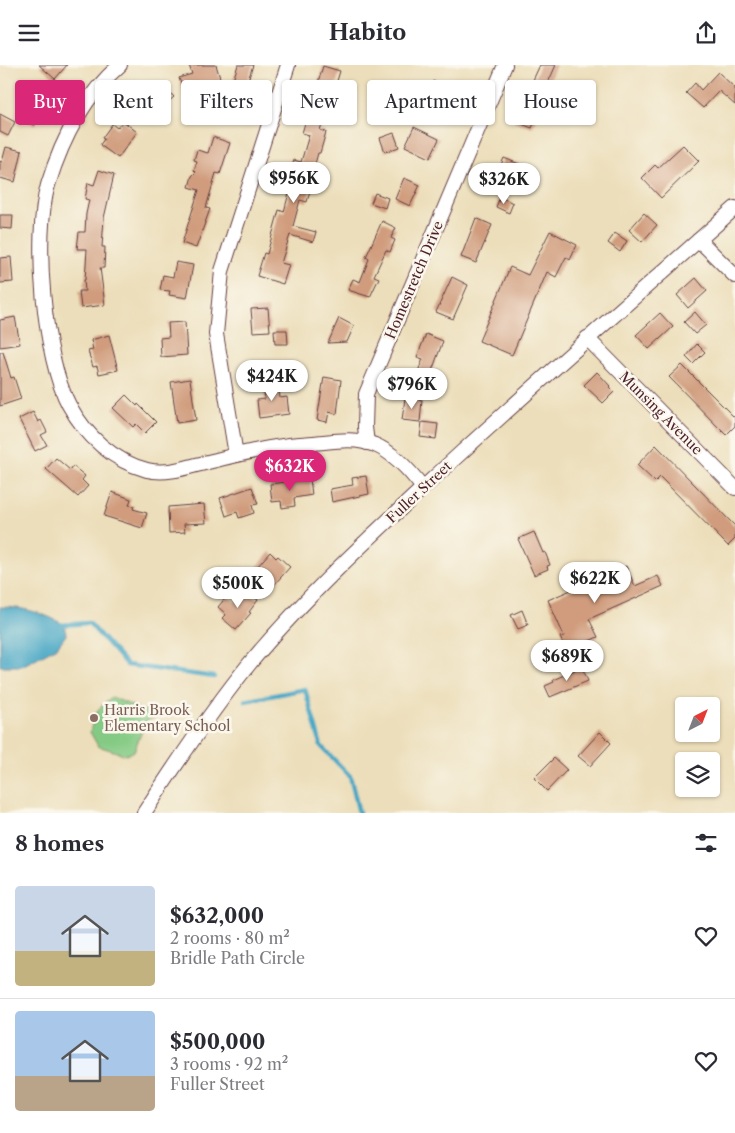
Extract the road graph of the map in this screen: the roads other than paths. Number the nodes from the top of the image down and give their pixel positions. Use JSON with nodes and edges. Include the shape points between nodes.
{"nodes":[{"id":1,"x":120,"y":65,"type":"edge"},
{"id":2,"x":288,"y":65,"type":"edge"},
{"id":3,"x":505,"y":65,"type":"edge"},
{"id":4,"x":735,"y":208,"type":"edge"},
{"id":5,"x":700,"y":240,"type":"junction"},
{"id":6,"x":735,"y":276,"type":"edge"},
{"id":7,"x":587,"y":338,"type":"junction"},
{"id":8,"x":367,"y":443,"type":"junction"},
{"id":9,"x":236,"y":455,"type":"junction"},
{"id":10,"x":423,"y":488,"type":"junction"},
{"id":11,"x":735,"y":488,"type":"edge"},
{"id":12,"x":144,"y":813,"type":"edge"}],
"edges":[{"from":1,"to":9,"type":"street","via":[[98,87],[76,117],[44,203],[43,289],[57,373],[64,395],[78,419],[101,446],[127,463],[160,472]]},
{"from":2,"to":9,"type":"street","via":[[222,271],[216,334]]},
{"from":3,"to":8,"type":"street","name":"Homestretch Drive","via":[[366,394]]},
{"from":4,"to":5,"type":"street","name":"Fuller Street"},
{"from":5,"to":6,"type":"street"},
{"from":5,"to":7,"type":"street","name":"Fuller Street"},
{"from":7,"to":10,"type":"street","name":"Fuller Street"},
{"from":7,"to":11,"type":"street","name":"Munsing Avenue"},
{"from":8,"to":9,"type":"street","via":[[347,439],[284,445]]},
{"from":8,"to":10,"type":"street","via":[[379,447],[406,468]]},
{"from":10,"to":12,"type":"street","name":"Fuller Street","via":[[322,583],[256,657],[186,748]]}]}
